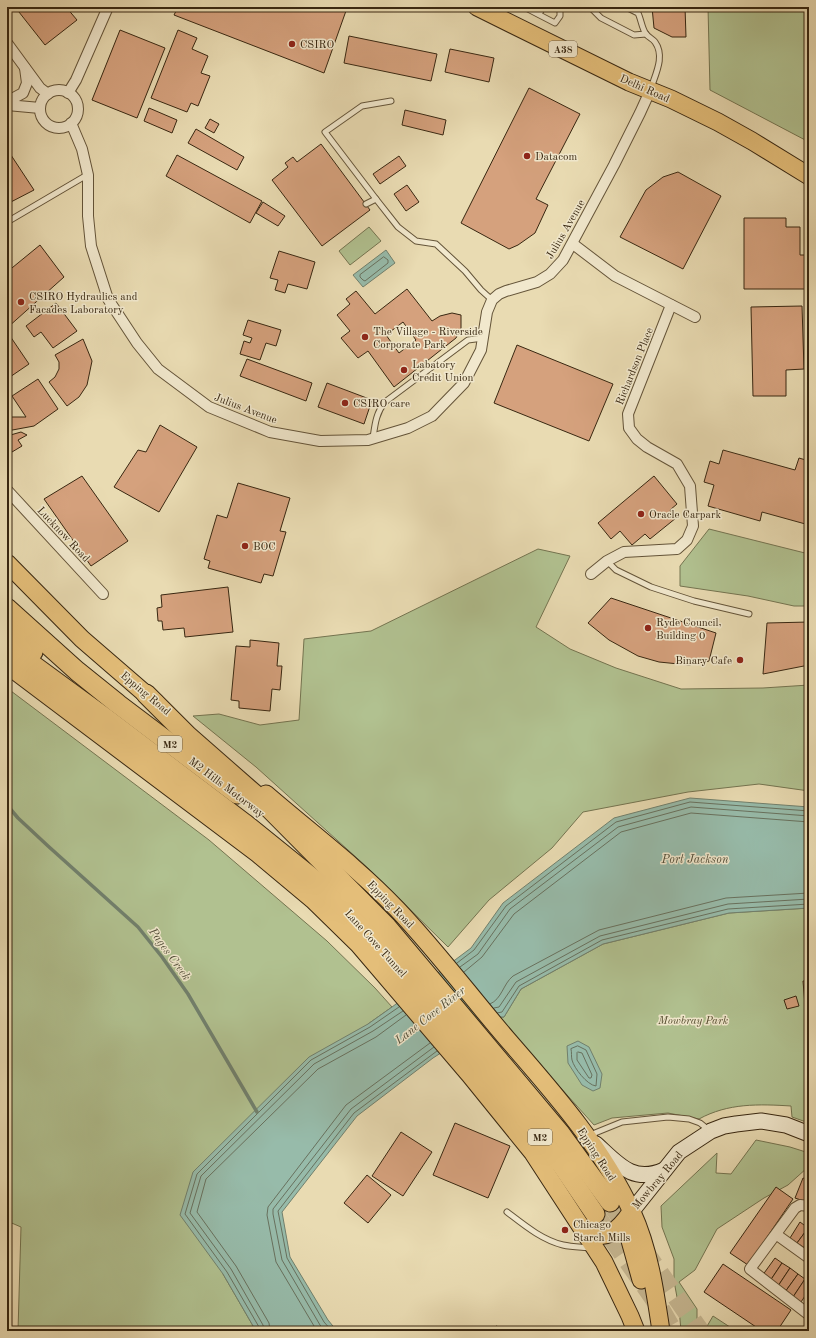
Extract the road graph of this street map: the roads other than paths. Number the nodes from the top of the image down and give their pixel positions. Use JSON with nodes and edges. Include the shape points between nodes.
{"nodes":[{"id":1,"x":108,"y":7,"type":"edge"},
{"id":2,"x":477,"y":7,"type":"edge"},
{"id":3,"x":524,"y":7,"type":"edge"},
{"id":4,"x":543,"y":7,"type":"edge"},
{"id":5,"x":560,"y":7,"type":"edge"},
{"id":6,"x":590,"y":7,"type":"edge"},
{"id":7,"x":626,"y":7,"type":"edge"},
{"id":8,"x":539,"y":14,"type":"junction"},
{"id":9,"x":646,"y":34,"type":"junction"},
{"id":10,"x":7,"y":43,"type":"edge"},
{"id":11,"x":25,"y":68,"type":"junction"},
{"id":12,"x":650,"y":91,"type":"junction"},
{"id":13,"x":68,"y":93,"type":"junction"},
{"id":14,"x":48,"y":94,"type":"junction"},
{"id":15,"x":391,"y":101,"type":"dead end"},
{"id":16,"x":7,"y":104,"type":"edge"},
{"id":17,"x":40,"y":108,"type":"junction"},
{"id":18,"x":71,"y":124,"type":"junction"},
{"id":19,"x":88,"y":174,"type":"junction"},
{"id":20,"x":809,"y":176,"type":"edge"},
{"id":21,"x":376,"y":199,"type":"junction"},
{"id":22,"x":366,"y":204,"type":"dead end"},
{"id":23,"x":7,"y":222,"type":"edge"},
{"id":24,"x":573,"y":244,"type":"junction"},
{"id":25,"x":492,"y":300,"type":"junction"},
{"id":26,"x":671,"y":305,"type":"junction"},
{"id":27,"x":695,"y":317,"type":"dead end"},
{"id":28,"x":483,"y":338,"type":"junction"},
{"id":29,"x":373,"y":438,"type":"junction"},
{"id":30,"x":7,"y":490,"type":"edge"},
{"id":31,"x":607,"y":561,"type":"junction"},
{"id":32,"x":7,"y":563,"type":"edge"},
{"id":33,"x":591,"y":574,"type":"dead end"},
{"id":34,"x":103,"y":594,"type":"dead end"},
{"id":35,"x":7,"y":608,"type":"edge"},
{"id":36,"x":750,"y":614,"type":"dead end"},
{"id":37,"x":7,"y":629,"type":"edge"},
{"id":38,"x":7,"y":646,"type":"edge"},
{"id":39,"x":7,"y":665,"type":"edge"},
{"id":40,"x":146,"y":694,"type":"junction"},
{"id":41,"x":108,"y":720,"type":"junction"},
{"id":42,"x":336,"y":875,"type":"junction"},
{"id":43,"x":401,"y":969,"type":"junction"},
{"id":44,"x":481,"y":1064,"type":"junction"},
{"id":45,"x":711,"y":1131,"type":"junction"},
{"id":46,"x":809,"y":1134,"type":"edge"},
{"id":47,"x":587,"y":1136,"type":"junction"},
{"id":48,"x":664,"y":1170,"type":"junction"},
{"id":49,"x":610,"y":1202,"type":"tunnel mouth"},
{"id":50,"x":809,"y":1206,"type":"edge"},
{"id":51,"x":508,"y":1212,"type":"dead end"},
{"id":52,"x":595,"y":1214,"type":"tunnel mouth"},
{"id":53,"x":630,"y":1214,"type":"junction"},
{"id":54,"x":582,"y":1227,"type":"junction"},
{"id":55,"x":777,"y":1235,"type":"junction"},
{"id":56,"x":595,"y":1248,"type":"junction"},
{"id":57,"x":809,"y":1258,"type":"edge"},
{"id":58,"x":808,"y":1314,"type":"dead end"},
{"id":59,"x":636,"y":1331,"type":"edge"},
{"id":60,"x":651,"y":1331,"type":"edge"},
{"id":61,"x":661,"y":1331,"type":"edge"}],
"edges":[{"from":1,"to":13,"type":"street"},
{"from":2,"to":12,"type":"main road","name":"Delhi Road","number":"A38"},
{"from":3,"to":8,"type":"lane"},
{"from":4,"to":8,"type":"lane"},
{"from":5,"to":8,"type":"lane","via":[[560,16],[555,23]]},
{"from":6,"to":9,"type":"lane","via":[[601,18],[634,35]]},
{"from":7,"to":9,"type":"lane","via":[[638,13]]},
{"from":9,"to":12,"type":"lane","via":[[654,41],[660,57]]},
{"from":10,"to":11,"type":"street"},
{"from":11,"to":14,"type":"street","via":[[40,88]]},
{"from":11,"to":16,"type":"street","via":[[27,83],[24,93]]},
{"from":12,"to":20,"type":"main road","name":"Delhi Road","number":"A38","via":[[718,122]]},
{"from":12,"to":24,"type":"street","name":"Julius Avenue"},
{"from":13,"to":14,"type":"street","via":[[59,90]]},
{"from":13,"to":18,"type":"street","via":[[78,108]]},
{"from":14,"to":17,"type":"street","via":[[41,102]]},
{"from":15,"to":21,"type":"lane","via":[[362,106],[325,132]]},
{"from":16,"to":17,"type":"street"},
{"from":17,"to":18,"type":"street","via":[[42,118],[47,124],[59,128]]},
{"from":18,"to":19,"type":"street","name":"Julius Avenue","via":[[82,149]]},
{"from":19,"to":23,"type":"lane"},
{"from":19,"to":29,"type":"street","name":"Julius Avenue","via":[[91,246],[108,299],[158,369],[209,407],[270,432],[320,441]]},
{"from":21,"to":22,"type":"lane"},
{"from":21,"to":25,"type":"lane","via":[[398,227],[416,241],[436,244]]},
{"from":24,"to":25,"type":"street","name":"Julius Avenue","via":[[563,260],[545,278],[499,294]]},
{"from":24,"to":26,"type":"street","via":[[615,276]]},
{"from":25,"to":28,"type":"street","name":"Julius Avenue","via":[[486,312]]},
{"from":26,"to":27,"type":"street"},
{"from":26,"to":31,"type":"street","name":"Richardson Place","via":[[628,414],[629,428],[647,447],[677,464],[690,486],[693,526],[687,540],[677,549],[624,552]]},
{"from":28,"to":29,"type":"lane","via":[[468,340],[385,402],[375,421]]},
{"from":28,"to":29,"type":"street","name":"Julius Avenue","via":[[481,350],[464,383],[432,416],[408,428]]},
{"from":30,"to":34,"type":"street","name":"Lucknow Road"},
{"from":31,"to":33,"type":"street","name":"Richardson Place"},
{"from":31,"to":36,"type":"lane","via":[[616,570],[651,588]]},
{"from":32,"to":40,"type":"main road","name":"Epping Road","via":[[82,639]]},
{"from":35,"to":42,"type":"highway","name":"M2 Hills Motorway","number":"M2","via":[[118,704],[251,805]]},
{"from":37,"to":41,"type":"highway","number":"M2"},
{"from":38,"to":41,"type":"highway","number":"M2"},
{"from":39,"to":43,"type":"main road","via":[[275,868],[337,923]]},
{"from":40,"to":42,"type":"highway","number":"M2","via":[[188,736],[260,799]]},
{"from":40,"to":47,"type":"main road","name":"Epping Road","via":[[364,876],[397,909],[555,1094]]},
{"from":41,"to":43,"type":"highway","name":"Lane Cove Tunnel","number":"M2","via":[[317,882],[349,912]]},
{"from":42,"to":43,"type":"highway","name":"Lane Cove Tunnel","number":"M2","via":[[387,927]]},
{"from":43,"to":44,"type":"highway","name":"Lane Cove Tunnel","number":"M2"},
{"from":44,"to":49,"type":"highway","name":"Lane Cove Tunnel","number":"M2","via":[[560,1133]]},
{"from":44,"to":52,"type":"highway","name":"Lane Cove Tunnel","number":"M2","via":[[551,1152]]},
{"from":44,"to":54,"type":"main road","via":[[533,1154]]},
{"from":45,"to":46,"type":"main road","name":"Mowbray Road","via":[[724,1126],[761,1121],[786,1125]]},
{"from":45,"to":47,"type":"lane","via":[[689,1119],[668,1117],[622,1122]]},
{"from":45,"to":48,"type":"main road","name":"Mowbray Road","via":[[680,1152]]},
{"from":47,"to":48,"type":"main road","via":[[634,1174],[648,1175]]},
{"from":47,"to":53,"type":"main road","name":"Epping Road","via":[[608,1169]]},
{"from":48,"to":53,"type":"main road","name":"Mowbray Road"},
{"from":50,"to":55,"type":"street","via":[[800,1205],[795,1208]]},
{"from":51,"to":56,"type":"lane","via":[[539,1234],[557,1243]]},
{"from":53,"to":54,"type":"main road","name":"Mowbray Road","via":[[619,1228],[606,1235],[592,1234]]},
{"from":53,"to":60,"type":"main road","via":[[629,1237],[649,1313]]},
{"from":53,"to":61,"type":"main road","name":"Epping Road","via":[[641,1236],[650,1266]]},
{"from":54,"to":56,"type":"main road"},
{"from":55,"to":57,"type":"street"},
{"from":55,"to":58,"type":"street","via":[[750,1270]]},
{"from":56,"to":59,"type":"main road","via":[[618,1288]]}]}
